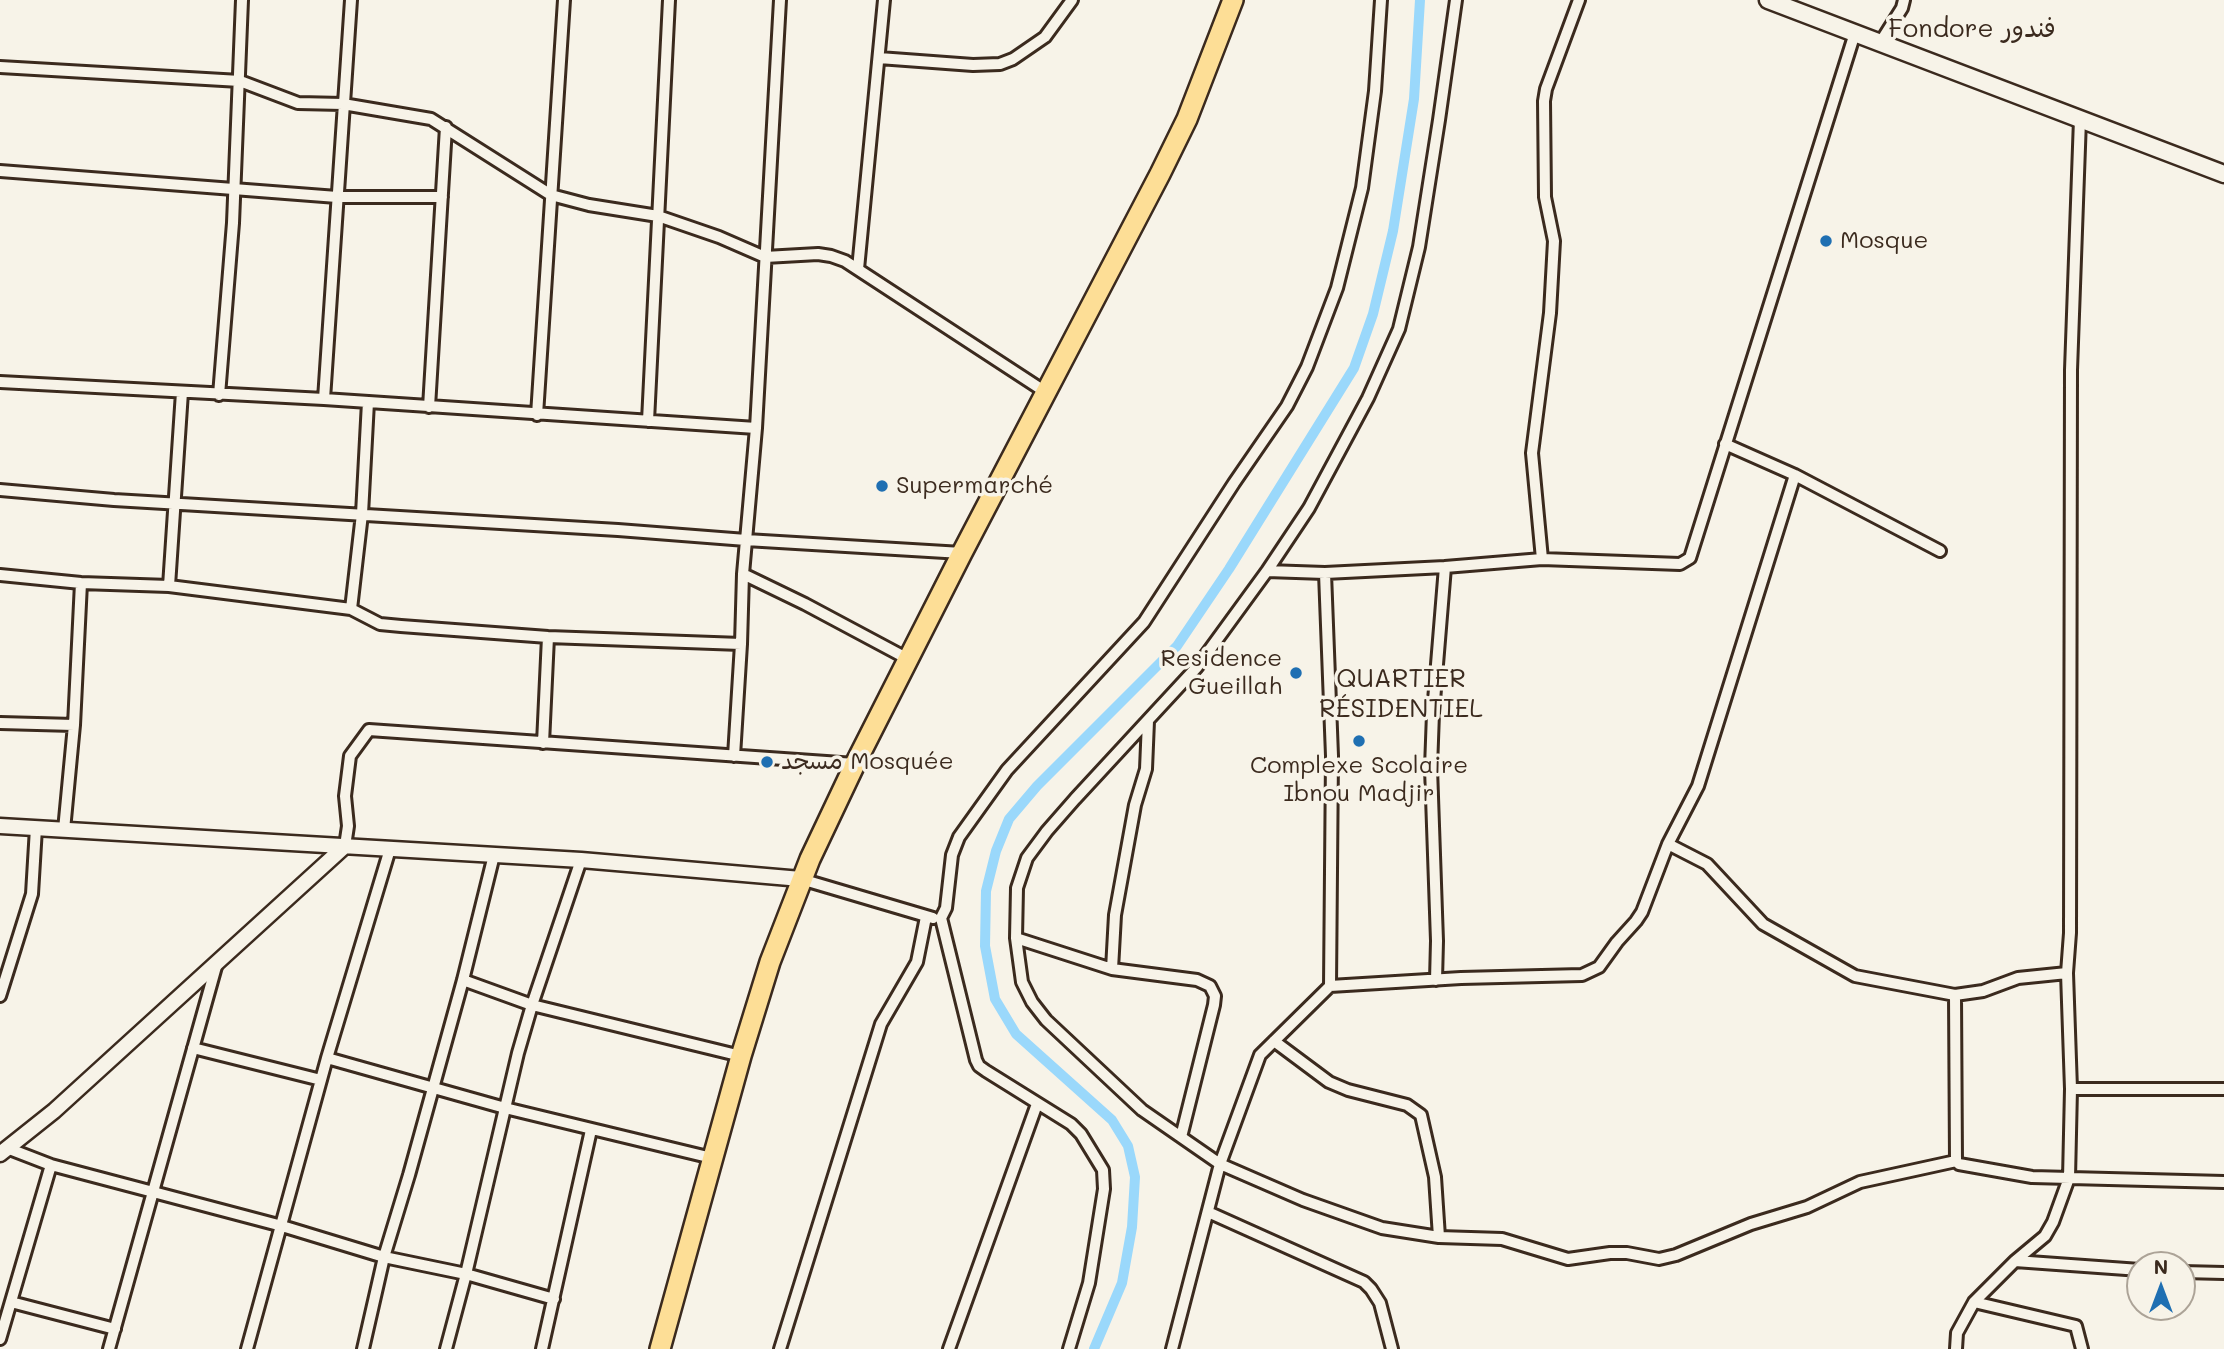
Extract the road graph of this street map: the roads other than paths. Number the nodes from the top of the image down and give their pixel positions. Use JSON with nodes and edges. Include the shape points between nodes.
{"nodes":[{"id":1,"x":242,"y":0,"type":"edge"},
{"id":2,"x":351,"y":0,"type":"edge"},
{"id":3,"x":564,"y":0,"type":"edge"},
{"id":4,"x":669,"y":0,"type":"edge"},
{"id":5,"x":780,"y":0,"type":"edge"},
{"id":6,"x":884,"y":0,"type":"edge"},
{"id":7,"x":1072,"y":0,"type":"edge"},
{"id":8,"x":1233,"y":0,"type":"edge"},
{"id":9,"x":1381,"y":0,"type":"edge"},
{"id":10,"x":1455,"y":0,"type":"edge"},
{"id":11,"x":1579,"y":0,"type":"edge"},
{"id":12,"x":1768,"y":0,"type":"edge"},
{"id":13,"x":1904,"y":0,"type":"edge"},
{"id":14,"x":1855,"y":33,"type":"junction"},
{"id":15,"x":1880,"y":43,"type":"junction"},
{"id":16,"x":879,"y":58,"type":"junction"},
{"id":17,"x":0,"y":67,"type":"edge"},
{"id":18,"x":240,"y":81,"type":"junction"},
{"id":19,"x":343,"y":104,"type":"junction"},
{"id":20,"x":2080,"y":119,"type":"junction"},
{"id":21,"x":446,"y":127,"type":"junction"},
{"id":22,"x":0,"y":171,"type":"edge"},
{"id":23,"x":2224,"y":174,"type":"edge"},
{"id":24,"x":234,"y":189,"type":"junction"},
{"id":25,"x":551,"y":195,"type":"junction"},
{"id":26,"x":337,"y":197,"type":"junction"},
{"id":27,"x":442,"y":197,"type":"junction"},
{"id":28,"x":658,"y":216,"type":"junction"},
{"id":29,"x":765,"y":257,"type":"junction"},
{"id":30,"x":858,"y":269,"type":"junction"},
{"id":31,"x":0,"y":382,"type":"edge"},
{"id":32,"x":182,"y":392,"type":"junction"},
{"id":33,"x":1047,"y":393,"type":"junction"},
{"id":34,"x":219,"y":395,"type":"junction"},
{"id":35,"x":324,"y":399,"type":"junction"},
{"id":36,"x":368,"y":402,"type":"junction"},
{"id":37,"x":429,"y":407,"type":"junction"},
{"id":38,"x":537,"y":415,"type":"junction"},
{"id":39,"x":648,"y":421,"type":"junction"},
{"id":40,"x":756,"y":428,"type":"junction"},
{"id":41,"x":1725,"y":444,"type":"junction"},
{"id":42,"x":1795,"y":475,"type":"junction"},
{"id":43,"x":0,"y":490,"type":"edge"},
{"id":44,"x":174,"y":502,"type":"junction"},
{"id":45,"x":362,"y":514,"type":"junction"},
{"id":46,"x":746,"y":540,"type":"junction"},
{"id":47,"x":1940,"y":551,"type":"dead end"},
{"id":48,"x":962,"y":554,"type":"junction"},
{"id":49,"x":1542,"y":559,"type":"junction"},
{"id":50,"x":1445,"y":567,"type":"junction"},
{"id":51,"x":1268,"y":571,"type":"junction"},
{"id":52,"x":1325,"y":573,"type":"junction"},
{"id":53,"x":743,"y":574,"type":"junction"},
{"id":54,"x":0,"y":575,"type":"edge"},
{"id":55,"x":81,"y":583,"type":"junction"},
{"id":56,"x":169,"y":586,"type":"junction"},
{"id":57,"x":351,"y":609,"type":"junction"},
{"id":58,"x":548,"y":637,"type":"junction"},
{"id":59,"x":741,"y":644,"type":"junction"},
{"id":60,"x":908,"y":659,"type":"junction"},
{"id":61,"x":1148,"y":721,"type":"junction"},
{"id":62,"x":0,"y":723,"type":"edge"},
{"id":63,"x":74,"y":725,"type":"junction"},
{"id":64,"x":543,"y":743,"type":"junction"},
{"id":65,"x":734,"y":756,"type":"junction"},
{"id":66,"x":855,"y":764,"type":"junction"},
{"id":67,"x":0,"y":826,"type":"edge"},
{"id":68,"x":36,"y":828,"type":"junction"},
{"id":69,"x":64,"y":830,"type":"junction"},
{"id":70,"x":1668,"y":844,"type":"junction"},
{"id":71,"x":345,"y":846,"type":"junction"},
{"id":72,"x":390,"y":849,"type":"junction"},
{"id":73,"x":494,"y":855,"type":"junction"},
{"id":74,"x":582,"y":860,"type":"junction"},
{"id":75,"x":801,"y":879,"type":"junction"},
{"id":76,"x":926,"y":917,"type":"junction"},
{"id":77,"x":941,"y":918,"type":"junction"},
{"id":78,"x":1016,"y":938,"type":"junction"},
{"id":79,"x":217,"y":963,"type":"junction"},
{"id":80,"x":1112,"y":969,"type":"junction"},
{"id":81,"x":2067,"y":973,"type":"junction"},
{"id":82,"x":463,"y":979,"type":"junction"},
{"id":83,"x":1436,"y":980,"type":"junction"},
{"id":84,"x":1330,"y":986,"type":"junction"},
{"id":85,"x":1955,"y":995,"type":"junction"},
{"id":86,"x":0,"y":996,"type":"edge"},
{"id":87,"x":531,"y":1004,"type":"junction"},
{"id":88,"x":1275,"y":1041,"type":"junction"},
{"id":89,"x":193,"y":1048,"type":"junction"},
{"id":90,"x":741,"y":1056,"type":"junction"},
{"id":91,"x":327,"y":1058,"type":"junction"},
{"id":92,"x":321,"y":1080,"type":"junction"},
{"id":93,"x":433,"y":1086,"type":"junction"},
{"id":94,"x":2071,"y":1089,"type":"junction"},
{"id":95,"x":2224,"y":1089,"type":"edge"},
{"id":96,"x":1037,"y":1104,"type":"junction"},
{"id":97,"x":505,"y":1108,"type":"junction"},
{"id":98,"x":591,"y":1130,"type":"junction"},
{"id":99,"x":1181,"y":1137,"type":"junction"},
{"id":100,"x":4,"y":1151,"type":"edge"},
{"id":101,"x":712,"y":1158,"type":"junction"},
{"id":102,"x":1956,"y":1161,"type":"junction"},
{"id":103,"x":1220,"y":1164,"type":"junction"},
{"id":104,"x":51,"y":1165,"type":"junction"},
{"id":105,"x":2069,"y":1178,"type":"junction"},
{"id":106,"x":2224,"y":1182,"type":"edge"},
{"id":107,"x":153,"y":1193,"type":"junction"},
{"id":108,"x":1208,"y":1212,"type":"junction"},
{"id":109,"x":282,"y":1226,"type":"junction"},
{"id":110,"x":1440,"y":1237,"type":"junction"},
{"id":111,"x":384,"y":1257,"type":"junction"},
{"id":112,"x":2015,"y":1261,"type":"junction"},
{"id":113,"x":2126,"y":1269,"type":"edge"},
{"id":114,"x":2196,"y":1272,"type":"edge"},
{"id":115,"x":2224,"y":1273,"type":"edge"},
{"id":116,"x":466,"y":1274,"type":"junction"},
{"id":117,"x":554,"y":1299,"type":"junction"},
{"id":118,"x":11,"y":1302,"type":"junction"},
{"id":119,"x":1974,"y":1302,"type":"junction"},
{"id":120,"x":115,"y":1329,"type":"junction"},
{"id":121,"x":0,"y":1339,"type":"edge"},
{"id":122,"x":109,"y":1349,"type":"edge"},
{"id":123,"x":247,"y":1349,"type":"edge"},
{"id":124,"x":363,"y":1349,"type":"edge"},
{"id":125,"x":446,"y":1349,"type":"edge"},
{"id":126,"x":542,"y":1349,"type":"edge"},
{"id":127,"x":660,"y":1349,"type":"edge"},
{"id":128,"x":780,"y":1349,"type":"edge"},
{"id":129,"x":950,"y":1349,"type":"edge"},
{"id":130,"x":1069,"y":1349,"type":"edge"},
{"id":131,"x":1172,"y":1349,"type":"edge"},
{"id":132,"x":1392,"y":1349,"type":"edge"},
{"id":133,"x":1956,"y":1349,"type":"edge"},
{"id":134,"x":2082,"y":1349,"type":"edge"}],
"edges":[{"from":1,"to":18,"type":"street"},
{"from":2,"to":19,"type":"street"},
{"from":3,"to":25,"type":"street"},
{"from":4,"to":28,"type":"street"},
{"from":5,"to":29,"type":"street"},
{"from":6,"to":16,"type":"street"},
{"from":7,"to":16,"type":"street","via":[[1045,37],[1000,64]]},
{"from":8,"to":33,"type":"highway","via":[[1187,119]]},
{"from":9,"to":77,"type":"street","via":[[1362,188],[1337,288],[1307,367],[1287,405],[1144,622],[1007,770],[959,837]]},
{"from":10,"to":51,"type":"street","via":[[1419,247],[1399,329],[1310,508]]},
{"from":11,"to":49,"type":"street","via":[[1544,101],[1545,197],[1554,241],[1532,453]]},
{"from":12,"to":14,"type":"main road"},
{"from":13,"to":15,"type":"street"},
{"from":14,"to":15,"type":"main road"},
{"from":14,"to":41,"type":"street"},
{"from":15,"to":20,"type":"main road"},
{"from":16,"to":30,"type":"street"},
{"from":17,"to":18,"type":"street"},
{"from":18,"to":19,"type":"street","via":[[288,101]]},
{"from":18,"to":24,"type":"street"},
{"from":19,"to":21,"type":"street","via":[[420,116]]},
{"from":19,"to":26,"type":"street"},
{"from":20,"to":23,"type":"main road"},
{"from":20,"to":81,"type":"street","via":[[2071,370]]},
{"from":21,"to":25,"type":"street"},
{"from":21,"to":27,"type":"street"},
{"from":22,"to":24,"type":"street"},
{"from":24,"to":26,"type":"street"},
{"from":24,"to":34,"type":"street"},
{"from":25,"to":28,"type":"street"},
{"from":25,"to":38,"type":"street"},
{"from":26,"to":27,"type":"street"},
{"from":26,"to":35,"type":"street"},
{"from":27,"to":37,"type":"street"},
{"from":28,"to":29,"type":"street"},
{"from":28,"to":39,"type":"street"},
{"from":29,"to":30,"type":"street","via":[[818,254]]},
{"from":29,"to":40,"type":"street"},
{"from":30,"to":33,"type":"street"},
{"from":31,"to":32,"type":"street"},
{"from":32,"to":34,"type":"street"},
{"from":32,"to":44,"type":"street"},
{"from":33,"to":48,"type":"highway"},
{"from":34,"to":35,"type":"street"},
{"from":35,"to":36,"type":"street"},
{"from":36,"to":37,"type":"street"},
{"from":36,"to":45,"type":"street"},
{"from":37,"to":38,"type":"street"},
{"from":38,"to":39,"type":"street"},
{"from":39,"to":40,"type":"street"},
{"from":40,"to":46,"type":"street"},
{"from":41,"to":42,"type":"street"},
{"from":41,"to":49,"type":"street","via":[[1685,562]]},
{"from":42,"to":47,"type":"street"},
{"from":42,"to":70,"type":"street","via":[[1698,786]]},
{"from":43,"to":44,"type":"street"},
{"from":44,"to":45,"type":"street"},
{"from":44,"to":56,"type":"street"},
{"from":45,"to":46,"type":"street"},
{"from":45,"to":57,"type":"street"},
{"from":46,"to":48,"type":"street"},
{"from":46,"to":53,"type":"street"},
{"from":48,"to":60,"type":"highway"},
{"from":49,"to":50,"type":"street"},
{"from":50,"to":52,"type":"street"},
{"from":50,"to":83,"type":"street","via":[[1431,768]]},
{"from":51,"to":52,"type":"street"},
{"from":51,"to":61,"type":"street","via":[[1197,667]]},
{"from":52,"to":84,"type":"street","via":[[1332,756]]},
{"from":53,"to":59,"type":"street"},
{"from":53,"to":60,"type":"street"},
{"from":54,"to":55,"type":"street"},
{"from":55,"to":56,"type":"street"},
{"from":55,"to":63,"type":"street"},
{"from":56,"to":57,"type":"street"},
{"from":57,"to":58,"type":"street","via":[[380,624]]},
{"from":58,"to":59,"type":"street"},
{"from":58,"to":64,"type":"street"},
{"from":59,"to":65,"type":"street"},
{"from":60,"to":66,"type":"highway"},
{"from":61,"to":78,"type":"street","via":[[1032,850],[1017,888]]},
{"from":61,"to":80,"type":"street","via":[[1146,769],[1115,915]]},
{"from":62,"to":63,"type":"street"},
{"from":63,"to":69,"type":"street"},
{"from":64,"to":65,"type":"street"},
{"from":64,"to":71,"type":"street","via":[[369,730],[350,756]]},
{"from":65,"to":66,"type":"street"},
{"from":66,"to":75,"type":"highway"},
{"from":67,"to":68,"type":"street"},
{"from":68,"to":69,"type":"street"},
{"from":68,"to":86,"type":"street","via":[[32,894]]},
{"from":69,"to":71,"type":"street"},
{"from":70,"to":83,"type":"street","via":[[1642,912],[1599,967],[1582,975]]},
{"from":70,"to":85,"type":"street","via":[[1707,863],[1763,925],[1855,976]]},
{"from":71,"to":72,"type":"street"},
{"from":71,"to":79,"type":"street"},
{"from":72,"to":73,"type":"street"},
{"from":72,"to":91,"type":"street"},
{"from":73,"to":74,"type":"street"},
{"from":73,"to":82,"type":"street"},
{"from":74,"to":75,"type":"street"},
{"from":74,"to":87,"type":"street"},
{"from":75,"to":76,"type":"street"},
{"from":75,"to":90,"type":"highway"},
{"from":76,"to":77,"type":"street"},
{"from":76,"to":128,"type":"street","via":[[916,962],[881,1024]]},
{"from":77,"to":96,"type":"street","via":[[979,1066]]},
{"from":78,"to":80,"type":"street"},
{"from":78,"to":99,"type":"street","via":[[1022,982],[1046,1020],[1142,1110]]},
{"from":79,"to":89,"type":"street"},
{"from":79,"to":100,"type":"street"},
{"from":80,"to":99,"type":"street","via":[[1197,980],[1210,986],[1215,996]]},
{"from":81,"to":85,"type":"street","via":[[2018,978]]},
{"from":81,"to":94,"type":"street"},
{"from":82,"to":87,"type":"street"},
{"from":82,"to":93,"type":"street"},
{"from":83,"to":84,"type":"street"},
{"from":84,"to":88,"type":"street"},
{"from":85,"to":102,"type":"street"},
{"from":87,"to":90,"type":"street"},
{"from":87,"to":97,"type":"street"},
{"from":88,"to":103,"type":"street","via":[[1260,1055]]},
{"from":88,"to":110,"type":"street","via":[[1329,1082],[1407,1105],[1421,1115],[1435,1177]]},
{"from":89,"to":92,"type":"street"},
{"from":89,"to":107,"type":"street"},
{"from":90,"to":101,"type":"highway"},
{"from":91,"to":92,"type":"street"},
{"from":91,"to":93,"type":"street"},
{"from":92,"to":109,"type":"street"},
{"from":93,"to":97,"type":"street"},
{"from":93,"to":111,"type":"street"},
{"from":94,"to":95,"type":"street"},
{"from":94,"to":105,"type":"street"},
{"from":96,"to":129,"type":"street"},
{"from":96,"to":130,"type":"street","via":[[1077,1129],[1103,1170],[1088,1283]]},
{"from":97,"to":98,"type":"street"},
{"from":97,"to":116,"type":"street"},
{"from":98,"to":101,"type":"street"},
{"from":98,"to":117,"type":"street"},
{"from":99,"to":103,"type":"street"},
{"from":100,"to":104,"type":"street"},
{"from":101,"to":127,"type":"highway"},
{"from":102,"to":105,"type":"street","via":[[2032,1177]]},
{"from":102,"to":110,"type":"street","via":[[1860,1182],[1807,1207],[1659,1259],[1610,1253],[1568,1259],[1502,1239]]},
{"from":103,"to":108,"type":"street"},
{"from":103,"to":110,"type":"street","via":[[1347,1217]]},
{"from":104,"to":107,"type":"street"},
{"from":104,"to":118,"type":"street"},
{"from":105,"to":106,"type":"street"},
{"from":105,"to":112,"type":"street","via":[[2045,1236]]},
{"from":107,"to":109,"type":"street"},
{"from":107,"to":120,"type":"street"},
{"from":108,"to":131,"type":"street"},
{"from":108,"to":132,"type":"street","via":[[1364,1282],[1380,1303]]},
{"from":109,"to":111,"type":"street"},
{"from":109,"to":123,"type":"street"},
{"from":111,"to":116,"type":"street"},
{"from":111,"to":124,"type":"street"},
{"from":112,"to":113,"type":"street"},
{"from":112,"to":119,"type":"street"},
{"from":114,"to":115,"type":"street"},
{"from":116,"to":117,"type":"street"},
{"from":116,"to":125,"type":"street"},
{"from":117,"to":126,"type":"street"},
{"from":118,"to":120,"type":"street"},
{"from":118,"to":121,"type":"street"},
{"from":119,"to":133,"type":"street","via":[[1957,1334]]},
{"from":119,"to":134,"type":"street","via":[[2076,1326]]},
{"from":120,"to":122,"type":"street"}]}
